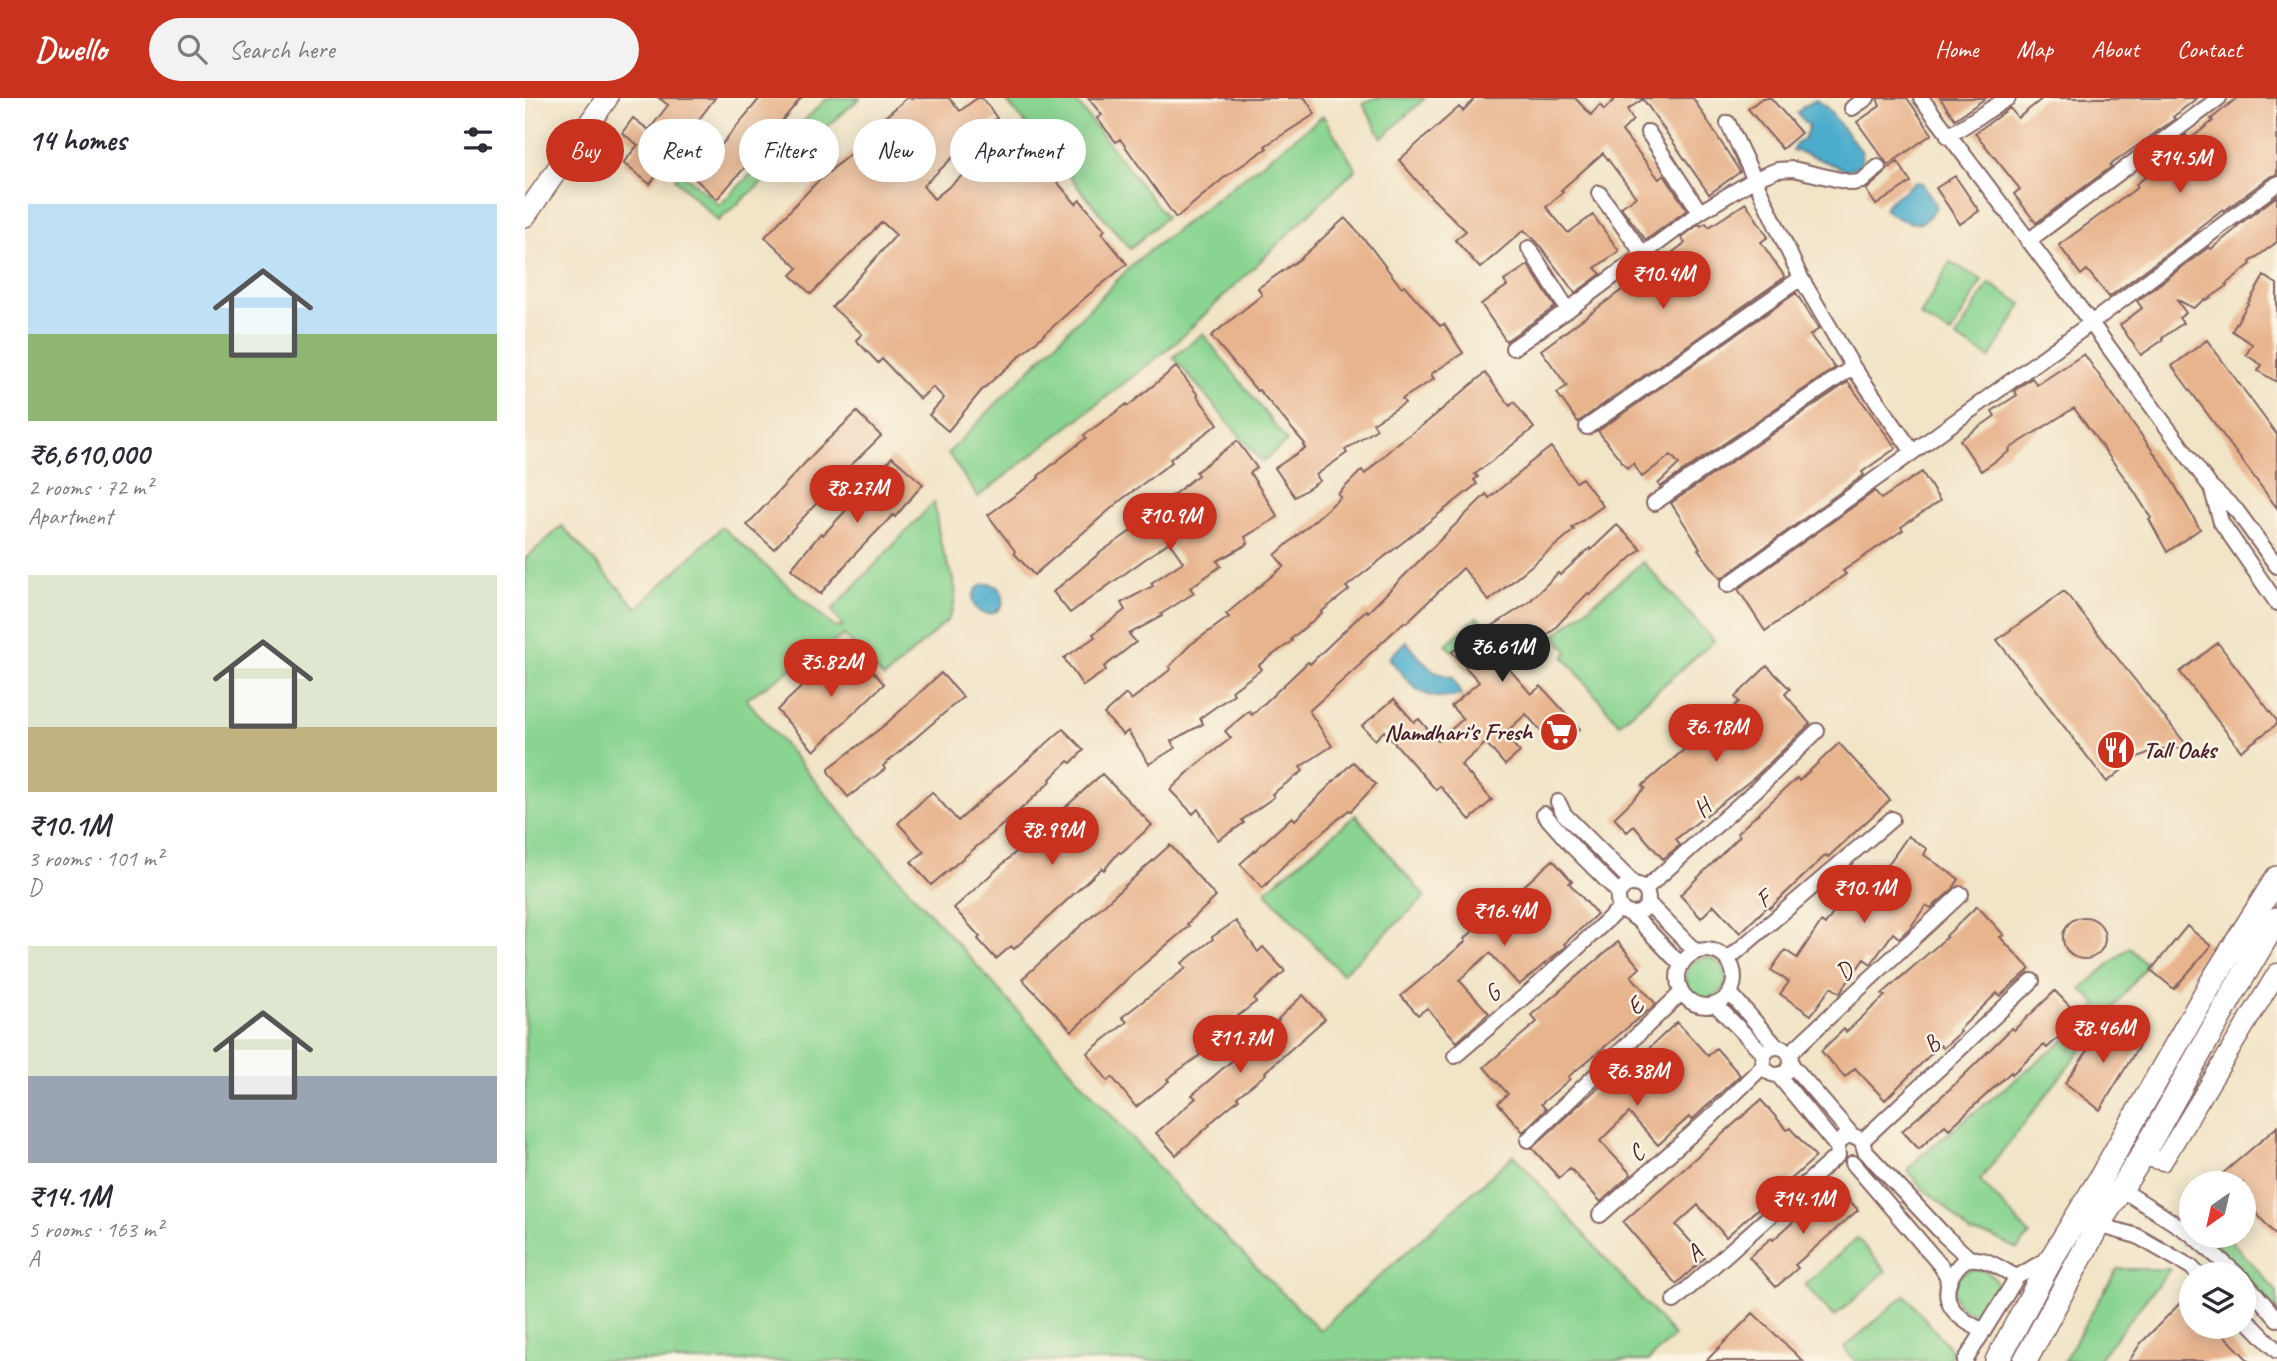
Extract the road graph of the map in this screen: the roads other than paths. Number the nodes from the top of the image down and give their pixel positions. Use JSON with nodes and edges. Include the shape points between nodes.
{"nodes":[{"id":1,"x":607,"y":98,"type":"edge"},
{"id":2,"x":1867,"y":98,"type":"edge"},
{"id":3,"x":1920,"y":98,"type":"edge"},
{"id":4,"x":2008,"y":98,"type":"edge"},
{"id":5,"x":2218,"y":98,"type":"edge"},
{"id":6,"x":1852,"y":108,"type":"dead end"},
{"id":7,"x":1728,"y":123,"type":"dead end"},
{"id":8,"x":1648,"y":132,"type":"dead end"},
{"id":9,"x":1948,"y":136,"type":"junction"},
{"id":10,"x":1878,"y":167,"type":"dead end"},
{"id":11,"x":1755,"y":180,"type":"junction"},
{"id":12,"x":2277,"y":184,"type":"edge"},
{"id":13,"x":1599,"y":193,"type":"dead end"},
{"id":14,"x":1700,"y":212,"type":"junction"},
{"id":15,"x":525,"y":216,"type":"edge"},
{"id":16,"x":2028,"y":241,"type":"junction"},
{"id":17,"x":1529,"y":248,"type":"dead end"},
{"id":18,"x":1643,"y":254,"type":"junction"},
{"id":19,"x":1801,"y":278,"type":"junction"},
{"id":20,"x":1569,"y":310,"type":"junction"},
{"id":21,"x":2091,"y":323,"type":"junction"},
{"id":22,"x":1513,"y":348,"type":"dead end"},
{"id":23,"x":1853,"y":368,"type":"junction"},
{"id":24,"x":1587,"y":427,"type":"dead end"},
{"id":25,"x":1913,"y":452,"type":"junction"},
{"id":26,"x":2210,"y":486,"type":"junction"},
{"id":27,"x":1654,"y":503,"type":"dead end"},
{"id":28,"x":2277,"y":566,"type":"edge"},
{"id":29,"x":1728,"y":586,"type":"dead end"},
{"id":30,"x":2277,"y":603,"type":"edge"},
{"id":31,"x":1817,"y":731,"type":"dead end"},
{"id":32,"x":1558,"y":802,"type":"dead end"},
{"id":33,"x":1544,"y":814,"type":"dead end"},
{"id":34,"x":1892,"y":819,"type":"dead end"},
{"id":35,"x":2277,"y":878,"type":"edge"},
{"id":36,"x":1643,"y":892,"type":"junction"},
{"id":37,"x":1961,"y":894,"type":"dead end"},
{"id":38,"x":1623,"y":905,"type":"junction"},
{"id":39,"x":2270,"y":917,"type":"edge"},
{"id":40,"x":1696,"y":952,"type":"junction"},
{"id":41,"x":1727,"y":960,"type":"junction"},
{"id":42,"x":1681,"y":965,"type":"junction"},
{"id":43,"x":2277,"y":973,"type":"edge"},
{"id":44,"x":2032,"y":981,"type":"dead end"},
{"id":45,"x":1682,"y":992,"type":"junction"},
{"id":46,"x":1730,"y":993,"type":"junction"},
{"id":47,"x":1716,"y":1005,"type":"junction"},
{"id":48,"x":1455,"y":1056,"type":"dead end"},
{"id":49,"x":1777,"y":1057,"type":"junction"},
{"id":50,"x":1528,"y":1140,"type":"dead end"},
{"id":51,"x":1860,"y":1142,"type":"junction"},
{"id":52,"x":1838,"y":1151,"type":"junction"},
{"id":53,"x":2142,"y":1156,"type":"junction"},
{"id":54,"x":1853,"y":1163,"type":"junction"},
{"id":55,"x":2121,"y":1189,"type":"junction"},
{"id":56,"x":1600,"y":1215,"type":"dead end"},
{"id":57,"x":2098,"y":1225,"type":"junction"},
{"id":58,"x":2179,"y":1227,"type":"edge"},
{"id":59,"x":2207,"y":1248,"type":"edge"},
{"id":60,"x":2053,"y":1256,"type":"junction"},
{"id":61,"x":1970,"y":1259,"type":"junction"},
{"id":62,"x":2182,"y":1262,"type":"edge"},
{"id":63,"x":2223,"y":1262,"type":"edge"},
{"id":64,"x":2017,"y":1277,"type":"junction"},
{"id":65,"x":1948,"y":1285,"type":"junction"},
{"id":66,"x":2256,"y":1294,"type":"edge"},
{"id":67,"x":1674,"y":1301,"type":"dead end"},
{"id":68,"x":2277,"y":1319,"type":"edge"},
{"id":69,"x":2256,"y":1329,"type":"edge"},
{"id":70,"x":1984,"y":1331,"type":"junction"},
{"id":71,"x":2277,"y":1351,"type":"edge"},
{"id":72,"x":1965,"y":1361,"type":"edge"},
{"id":73,"x":1997,"y":1361,"type":"edge"},
{"id":74,"x":2025,"y":1361,"type":"edge"}],
"edges":[{"from":1,"to":15,"type":"main road"},
{"from":2,"to":6,"type":"street"},
{"from":3,"to":9,"type":"street"},
{"from":4,"to":9,"type":"street"},
{"from":5,"to":16,"type":"street"},
{"from":7,"to":11,"type":"street"},
{"from":8,"to":14,"type":"street"},
{"from":9,"to":16,"type":"street"},
{"from":10,"to":11,"type":"street","via":[[1853,183],[1793,169]]},
{"from":11,"to":14,"type":"street"},
{"from":11,"to":19,"type":"street"},
{"from":12,"to":21,"type":"street"},
{"from":13,"to":18,"type":"street"},
{"from":14,"to":18,"type":"street"},
{"from":16,"to":21,"type":"street"},
{"from":17,"to":20,"type":"street"},
{"from":18,"to":20,"type":"street"},
{"from":19,"to":23,"type":"street"},
{"from":19,"to":24,"type":"street"},
{"from":20,"to":22,"type":"street"},
{"from":21,"to":25,"type":"street"},
{"from":21,"to":26,"type":"street"},
{"from":23,"to":25,"type":"street"},
{"from":23,"to":27,"type":"street"},
{"from":25,"to":29,"type":"street"},
{"from":26,"to":28,"type":"street","via":[[2237,511]]},
{"from":26,"to":30,"type":"street","via":[[2221,522]]},
{"from":31,"to":36,"type":"street","name":"H"},
{"from":32,"to":36,"type":"street","via":[[1564,814]]},
{"from":33,"to":38,"type":"street"},
{"from":34,"to":41,"type":"street","name":"F"},
{"from":35,"to":39,"type":"main road"},
{"from":36,"to":38,"type":"street","via":[[1625,886]]},
{"from":36,"to":38,"type":"street","via":[[1644,911]]},
{"from":36,"to":40,"type":"street"},
{"from":37,"to":49,"type":"street","name":"D"},
{"from":38,"to":42,"type":"street"},
{"from":38,"to":48,"type":"street","name":"G"},
{"from":39,"to":53,"type":"main road"},
{"from":39,"to":60,"type":"main road","via":[[2213,980]]},
{"from":40,"to":41,"type":"street","via":[[1713,951]]},
{"from":40,"to":42,"type":"street"},
{"from":41,"to":46,"type":"street","via":[[1734,976]]},
{"from":42,"to":45,"type":"street","via":[[1678,979]]},
{"from":43,"to":53,"type":"street","via":[[2163,1161]]},
{"from":44,"to":51,"type":"street","name":"B"},
{"from":45,"to":47,"type":"street","via":[[1697,1005]]},
{"from":45,"to":50,"type":"street","name":"E"},
{"from":46,"to":47,"type":"street"},
{"from":46,"to":49,"type":"street"},
{"from":47,"to":49,"type":"street"},
{"from":49,"to":51,"type":"street"},
{"from":49,"to":52,"type":"street","via":[[1768,1072],[1778,1075]]},
{"from":49,"to":56,"type":"street","name":"C"},
{"from":51,"to":52,"type":"street","via":[[1844,1137]]},
{"from":51,"to":54,"type":"street","via":[[1860,1161]]},
{"from":51,"to":61,"type":"street"},
{"from":52,"to":54,"type":"street","via":[[1843,1160]]},
{"from":52,"to":67,"type":"street","name":"A"},
{"from":53,"to":55,"type":"main road"},
{"from":54,"to":65,"type":"street","via":[[1941,1266]]},
{"from":55,"to":57,"type":"main road"},
{"from":55,"to":58,"type":"street"},
{"from":57,"to":62,"type":"street","via":[[2137,1237]]},
{"from":57,"to":74,"type":"main road"},
{"from":59,"to":63,"type":"street"},
{"from":60,"to":64,"type":"street"},
{"from":60,"to":73,"type":"main road"},
{"from":61,"to":64,"type":"street","via":[[1983,1260]]},
{"from":61,"to":65,"type":"street","via":[[1962,1262]]},
{"from":64,"to":70,"type":"street"},
{"from":65,"to":70,"type":"street","via":[[1952,1309]]},
{"from":66,"to":68,"type":"street"},
{"from":69,"to":71,"type":"street"},
{"from":70,"to":72,"type":"street"}]}
